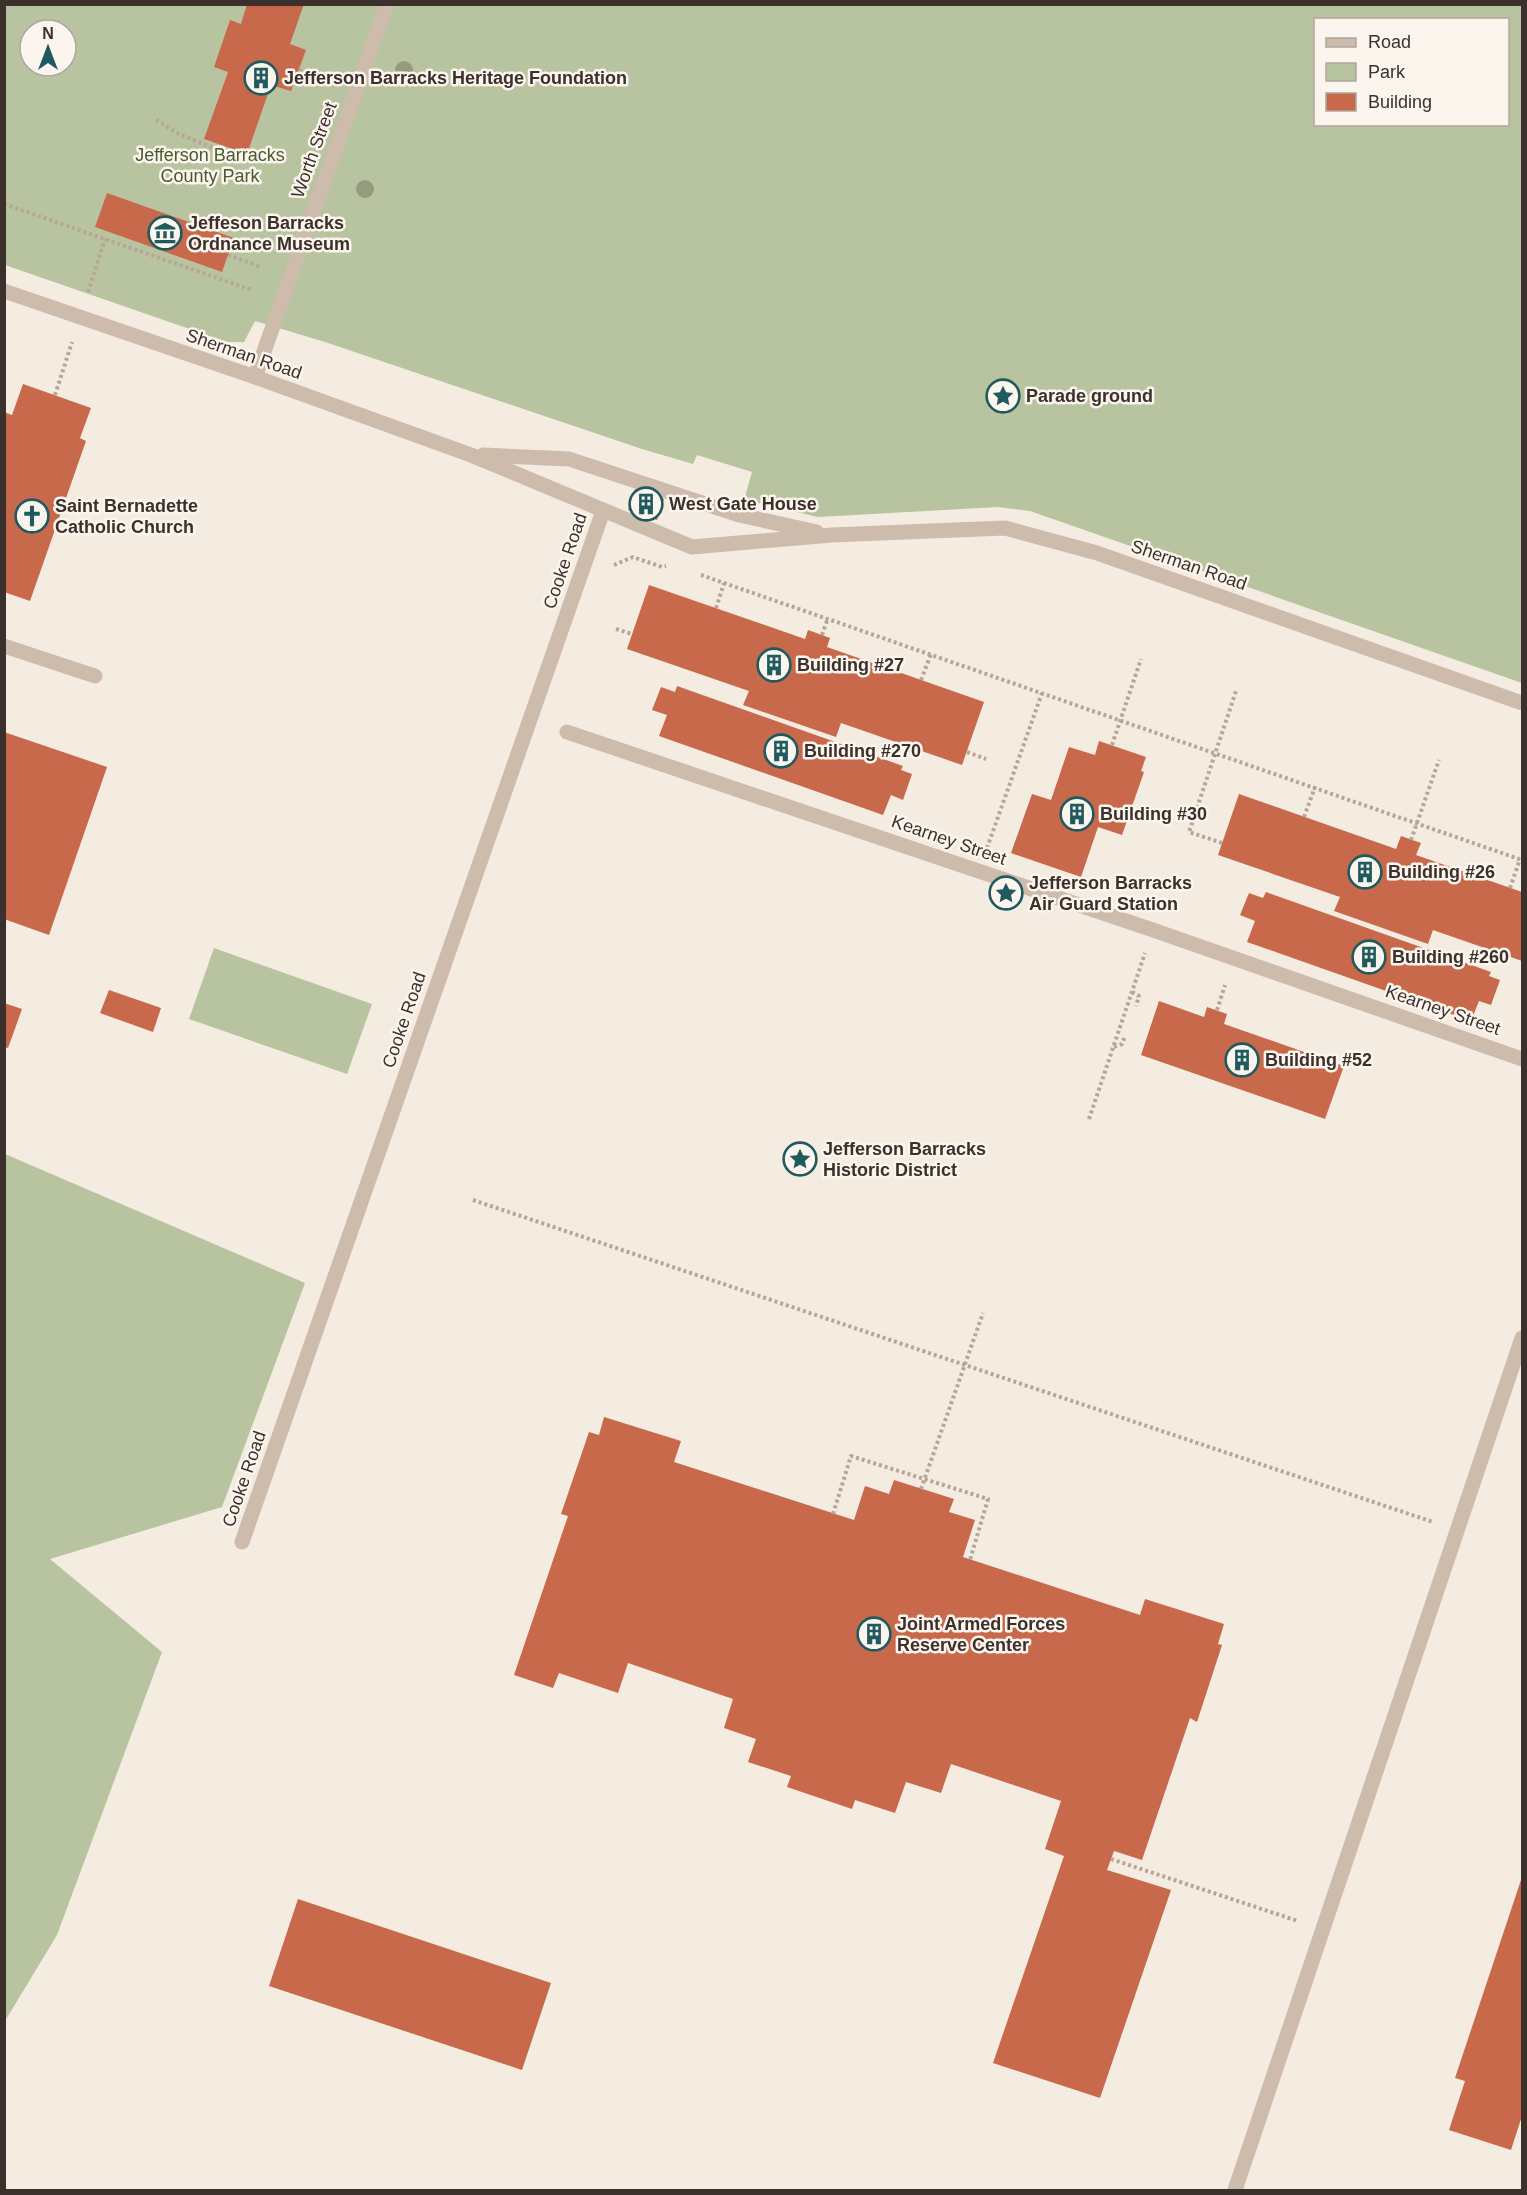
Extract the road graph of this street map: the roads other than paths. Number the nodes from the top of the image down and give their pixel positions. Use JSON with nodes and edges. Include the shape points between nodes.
{"nodes":[{"id":1,"x":387,"y":4,"type":"edge"},
{"id":2,"x":4,"y":291,"type":"edge"},
{"id":3,"x":255,"y":377,"type":"junction"},
{"id":4,"x":471,"y":454,"type":"junction"},
{"id":5,"x":603,"y":511,"type":"junction"},
{"id":6,"x":831,"y":535,"type":"junction"},
{"id":7,"x":4,"y":646,"type":"edge"},
{"id":8,"x":95,"y":676,"type":"dead end"},
{"id":9,"x":1522,"y":703,"type":"edge"},
{"id":10,"x":567,"y":732,"type":"dead end"},
{"id":11,"x":1522,"y":1059,"type":"edge"},
{"id":12,"x":1522,"y":1338,"type":"edge"},
{"id":13,"x":242,"y":1542,"type":"dead end"},
{"id":14,"x":1235,"y":2190,"type":"edge"}],
"edges":[{"from":1,"to":3,"type":"street","name":"Worth Street"},
{"from":2,"to":3,"type":"street","name":"Sherman Road"},
{"from":3,"to":4,"type":"street","name":"Sherman Road"},
{"from":4,"to":5,"type":"street"},
{"from":4,"to":6,"type":"street","via":[[568,459],[740,515]]},
{"from":5,"to":6,"type":"street","via":[[692,547]]},
{"from":5,"to":13,"type":"street","name":"Cooke Road"},
{"from":6,"to":9,"type":"street","name":"Sherman Road","via":[[1005,528],[1097,553]]},
{"from":7,"to":8,"type":"street"},
{"from":10,"to":11,"type":"street","name":"Kearney Street"},
{"from":12,"to":14,"type":"street"}]}
